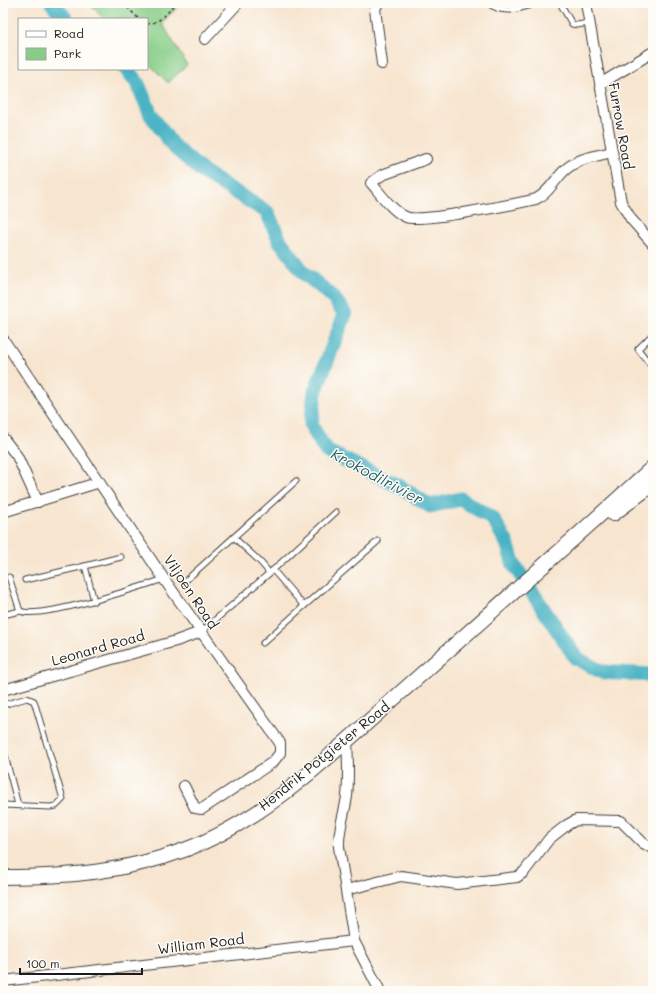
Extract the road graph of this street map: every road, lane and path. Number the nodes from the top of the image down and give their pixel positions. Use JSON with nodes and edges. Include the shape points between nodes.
{"nodes":[{"id":1,"x":123,"y":3,"type":"edge"},
{"id":2,"x":175,"y":3,"type":"edge"},
{"id":3,"x":238,"y":3,"type":"edge"},
{"id":4,"x":378,"y":3,"type":"edge"},
{"id":5,"x":488,"y":3,"type":"edge"},
{"id":6,"x":536,"y":3,"type":"edge"},
{"id":7,"x":560,"y":3,"type":"edge"},
{"id":8,"x":586,"y":3,"type":"edge"},
{"id":9,"x":138,"y":18,"type":"edge"},
{"id":10,"x":589,"y":23,"type":"junction"},
{"id":11,"x":148,"y":24,"type":"edge"},
{"id":12,"x":205,"y":39,"type":"dead end"},
{"id":13,"x":653,"y":52,"type":"edge"},
{"id":14,"x":382,"y":64,"type":"dead end"},
{"id":15,"x":600,"y":84,"type":"junction"},
{"id":16,"x":612,"y":152,"type":"junction"},
{"id":17,"x":426,"y":159,"type":"dead end"},
{"id":18,"x":653,"y":244,"type":"edge"},
{"id":19,"x":653,"y":334,"type":"edge"},
{"id":20,"x":3,"y":339,"type":"edge"},
{"id":21,"x":653,"y":368,"type":"edge"},
{"id":22,"x":3,"y":438,"type":"edge"},
{"id":23,"x":653,"y":467,"type":"edge"},
{"id":24,"x":296,"y":481,"type":"dead end"},
{"id":25,"x":100,"y":482,"type":"junction"},
{"id":26,"x":653,"y":484,"type":"edge"},
{"id":27,"x":38,"y":502,"type":"junction"},
{"id":28,"x":3,"y":512,"type":"edge"},
{"id":29,"x":336,"y":512,"type":"dead end"},
{"id":30,"x":234,"y":537,"type":"junction"},
{"id":31,"x":378,"y":541,"type":"dead end"},
{"id":32,"x":121,"y":557,"type":"dead end"},
{"id":33,"x":85,"y":566,"type":"junction"},
{"id":34,"x":541,"y":569,"type":"junction"},
{"id":35,"x":271,"y":572,"type":"junction"},
{"id":36,"x":9,"y":577,"type":"dead end"},
{"id":37,"x":164,"y":579,"type":"junction"},
{"id":38,"x":25,"y":580,"type":"dead end"},
{"id":39,"x":184,"y":582,"type":"dead end"},
{"id":40,"x":94,"y":601,"type":"junction"},
{"id":41,"x":304,"y":606,"type":"junction"},
{"id":42,"x":20,"y":611,"type":"junction"},
{"id":43,"x":3,"y":615,"type":"edge"},
{"id":44,"x":201,"y":632,"type":"junction"},
{"id":45,"x":263,"y":643,"type":"dead end"},
{"id":46,"x":3,"y":690,"type":"edge"},
{"id":47,"x":3,"y":705,"type":"edge"},
{"id":48,"x":347,"y":740,"type":"junction"},
{"id":49,"x":3,"y":748,"type":"edge"},
{"id":50,"x":184,"y":786,"type":"dead end"},
{"id":51,"x":3,"y":805,"type":"edge"},
{"id":52,"x":18,"y":805,"type":"junction"},
{"id":53,"x":652,"y":848,"type":"edge"},
{"id":54,"x":3,"y":877,"type":"edge"},
{"id":55,"x":346,"y":890,"type":"junction"},
{"id":56,"x":354,"y":941,"type":"junction"},
{"id":57,"x":3,"y":981,"type":"edge"},
{"id":58,"x":380,"y":991,"type":"edge"}],
"edges":[{"from":1,"to":9,"type":"path"},
{"from":2,"to":11,"type":"path","via":[[165,16],[155,23]]},
{"from":3,"to":12,"type":"street"},
{"from":4,"to":14,"type":"street","via":[[375,8]]},
{"from":5,"to":6,"type":"lane","via":[[512,10]]},
{"from":7,"to":10,"type":"lane","via":[[572,24]]},
{"from":8,"to":10,"type":"street","name":"Furrow Road"},
{"from":10,"to":15,"type":"street","name":"Furrow Road"},
{"from":13,"to":15,"type":"street"},
{"from":15,"to":16,"type":"street","name":"Furrow Road"},
{"from":16,"to":17,"type":"street","via":[[586,157],[572,164],[536,199],[427,218],[407,218],[395,210],[371,183],[382,175]]},
{"from":16,"to":18,"type":"street","name":"Furrow Road","via":[[621,202],[631,219]]},
{"from":19,"to":21,"type":"lane","via":[[638,349]]},
{"from":20,"to":25,"type":"street","name":"Viljoen Road"},
{"from":22,"to":27,"type":"street","via":[[17,456]]},
{"from":23,"to":34,"type":"main road"},
{"from":24,"to":30,"type":"lane"},
{"from":25,"to":27,"type":"street"},
{"from":25,"to":37,"type":"street","name":"Viljoen Road"},
{"from":26,"to":34,"type":"main road"},
{"from":27,"to":28,"type":"street"},
{"from":29,"to":35,"type":"lane"},
{"from":30,"to":35,"type":"lane"},
{"from":30,"to":39,"type":"lane"},
{"from":31,"to":41,"type":"lane"},
{"from":32,"to":33,"type":"lane"},
{"from":33,"to":38,"type":"lane"},
{"from":33,"to":40,"type":"lane"},
{"from":34,"to":48,"type":"main road","name":"Hendrik Potgieter Road"},
{"from":35,"to":41,"type":"lane"},
{"from":35,"to":44,"type":"lane"},
{"from":36,"to":42,"type":"lane"},
{"from":37,"to":40,"type":"lane"},
{"from":37,"to":44,"type":"street","name":"Viljoen Road"},
{"from":40,"to":42,"type":"lane","via":[[31,613]]},
{"from":41,"to":45,"type":"lane"},
{"from":42,"to":43,"type":"lane"},
{"from":44,"to":46,"type":"street","name":"Leonard Road"},
{"from":44,"to":50,"type":"street","name":"Viljoen Road","via":[[278,740],[281,748],[273,762],[202,809],[195,808]]},
{"from":47,"to":52,"type":"lane","via":[[27,698],[34,701],[63,799],[56,806]]},
{"from":48,"to":54,"type":"main road","name":"Hendrik Potgieter Road","via":[[273,800],[242,821],[188,849],[98,873]]},
{"from":48,"to":55,"type":"street","via":[[348,784],[338,836]]},
{"from":49,"to":52,"type":"lane"},
{"from":51,"to":52,"type":"lane"},
{"from":53,"to":55,"type":"street","via":[[643,843],[621,821],[576,820],[556,832],[524,872],[517,877],[457,884],[401,876]]},
{"from":55,"to":56,"type":"street"},
{"from":56,"to":57,"type":"street","name":"William Road"},
{"from":56,"to":58,"type":"street"}]}
